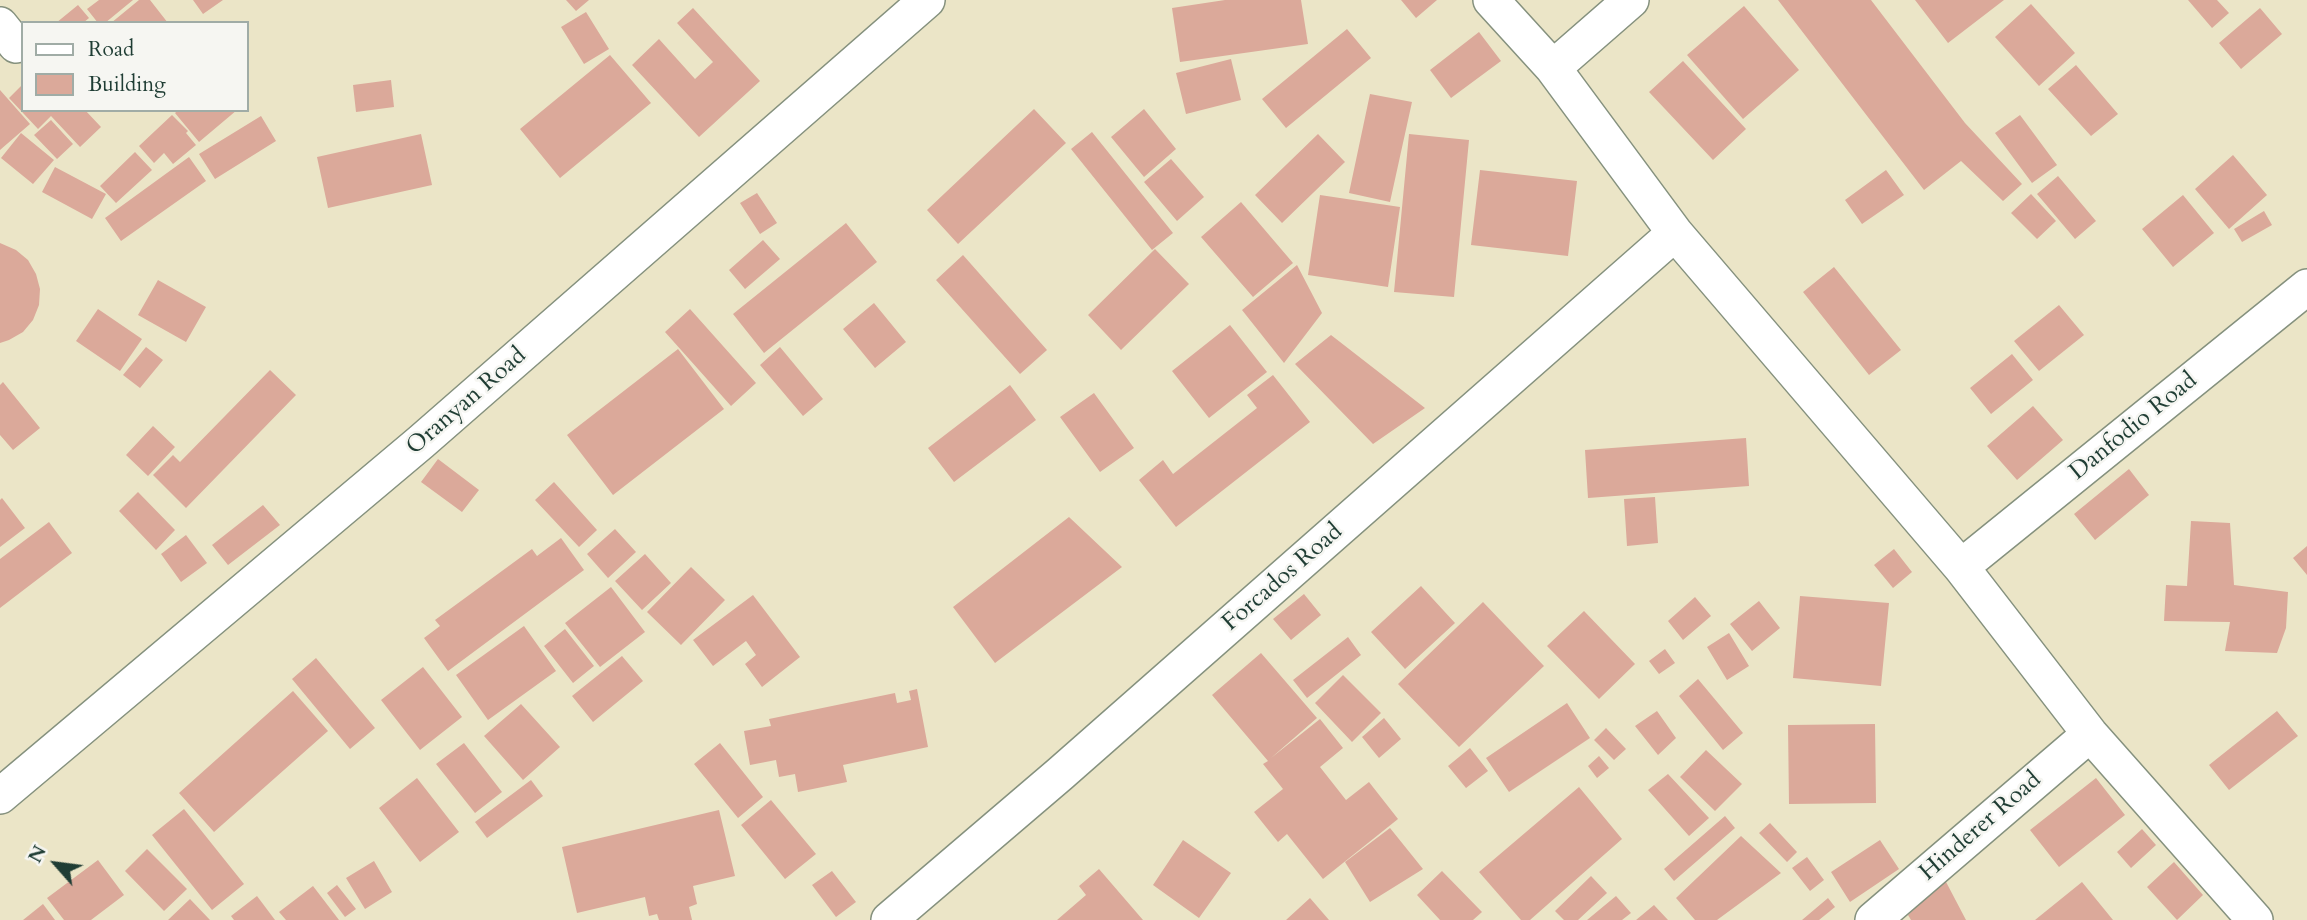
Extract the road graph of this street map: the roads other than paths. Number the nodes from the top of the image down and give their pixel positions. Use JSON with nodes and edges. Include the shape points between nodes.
{"nodes":[{"id":1,"x":927,"y":0,"type":"edge"},
{"id":2,"x":1491,"y":0,"type":"edge"},
{"id":3,"x":1631,"y":0,"type":"edge"},
{"id":4,"x":1553,"y":68,"type":"junction"},
{"id":5,"x":1675,"y":233,"type":"junction"},
{"id":6,"x":2307,"y":287,"type":"edge"},
{"id":7,"x":1961,"y":567,"type":"junction"},
{"id":8,"x":2090,"y":734,"type":"junction"},
{"id":9,"x":0,"y":796,"type":"edge"},
{"id":10,"x":889,"y":920,"type":"edge"},
{"id":11,"x":1872,"y":920,"type":"edge"},
{"id":12,"x":2255,"y":920,"type":"edge"}],
"edges":[{"from":1,"to":9,"type":"street","name":"Oranyan Road","via":[[421,442]]},
{"from":2,"to":4,"type":"street"},
{"from":3,"to":4,"type":"street"},
{"from":4,"to":5,"type":"street"},
{"from":5,"to":7,"type":"street"},
{"from":5,"to":10,"type":"street","name":"Forcados Road"},
{"from":6,"to":7,"type":"street","name":"Danfodio Road"},
{"from":7,"to":8,"type":"street"},
{"from":8,"to":11,"type":"street","name":"Hinderer Road"},
{"from":8,"to":12,"type":"street"}]}
